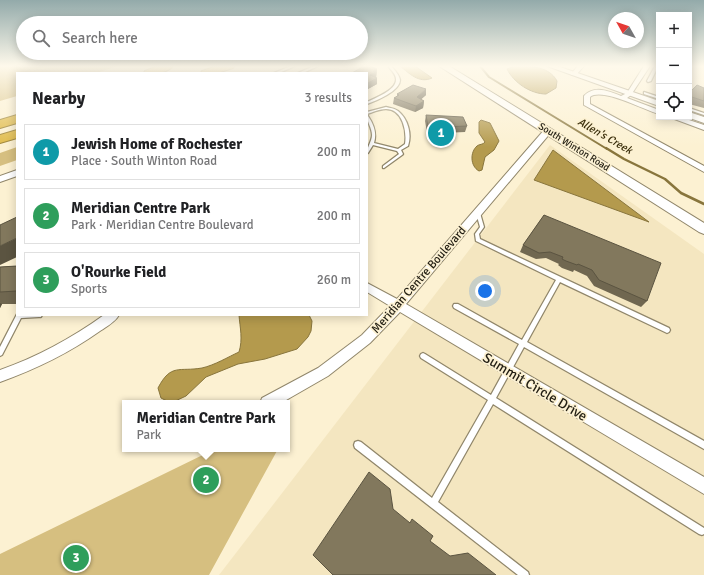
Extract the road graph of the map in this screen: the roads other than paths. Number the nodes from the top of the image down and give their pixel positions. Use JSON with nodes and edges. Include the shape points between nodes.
{"nodes":[{"id":1,"x":388,"y":93,"type":"edge"},
{"id":2,"x":486,"y":93,"type":"edge"},
{"id":3,"x":591,"y":93,"type":"edge"},
{"id":4,"x":609,"y":93,"type":"edge"},
{"id":5,"x":618,"y":93,"type":"edge"},
{"id":6,"x":627,"y":93,"type":"edge"},
{"id":7,"x":645,"y":93,"type":"dead end"},
{"id":8,"x":625,"y":96,"type":"junction"},
{"id":9,"x":656,"y":97,"type":"edge"},
{"id":10,"x":368,"y":103,"type":"edge"},
{"id":11,"x":656,"y":103,"type":"edge"},
{"id":12,"x":692,"y":110,"type":"edge"},
{"id":13,"x":656,"y":111,"type":"edge"},
{"id":14,"x":368,"y":113,"type":"edge"},
{"id":15,"x":704,"y":114,"type":"edge"},
{"id":16,"x":692,"y":116,"type":"edge"},
{"id":17,"x":16,"y":119,"type":"edge"},
{"id":18,"x":368,"y":119,"type":"edge"},
{"id":19,"x":681,"y":120,"type":"edge"},
{"id":20,"x":704,"y":120,"type":"edge"},
{"id":21,"x":0,"y":124,"type":"edge"},
{"id":22,"x":704,"y":128,"type":"edge"},
{"id":23,"x":548,"y":131,"type":"junction"},
{"id":24,"x":16,"y":134,"type":"edge"},
{"id":25,"x":0,"y":139,"type":"edge"},
{"id":26,"x":373,"y":144,"type":"junction"},
{"id":27,"x":399,"y":150,"type":"junction"},
{"id":28,"x":368,"y":151,"type":"edge"},
{"id":29,"x":384,"y":167,"type":"dead end"},
{"id":30,"x":704,"y":169,"type":"edge"},
{"id":31,"x":16,"y":173,"type":"edge"},
{"id":32,"x":0,"y":179,"type":"edge"},
{"id":33,"x":478,"y":212,"type":"junction"},
{"id":34,"x":704,"y":229,"type":"edge"},
{"id":35,"x":559,"y":279,"type":"junction"},
{"id":36,"x":368,"y":288,"type":"edge"},
{"id":37,"x":398,"y":306,"type":"junction"},
{"id":38,"x":456,"y":306,"type":"dead end"},
{"id":39,"x":19,"y":316,"type":"edge"},
{"id":40,"x":107,"y":316,"type":"edge"},
{"id":41,"x":667,"y":330,"type":"dead end"},
{"id":42,"x":523,"y":344,"type":"junction"},
{"id":43,"x":0,"y":353,"type":"edge"},
{"id":44,"x":423,"y":356,"type":"dead end"},
{"id":45,"x":508,"y":371,"type":"junction"},
{"id":46,"x":0,"y":376,"type":"edge"},
{"id":47,"x":273,"y":400,"type":"edge"},
{"id":48,"x":492,"y":400,"type":"junction"},
{"id":49,"x":358,"y":445,"type":"dead end"},
{"id":50,"x":704,"y":445,"type":"edge"},
{"id":51,"x":704,"y":486,"type":"edge"},
{"id":52,"x":433,"y":504,"type":"junction"},
{"id":53,"x":702,"y":531,"type":"dead end"},
{"id":54,"x":525,"y":575,"type":"edge"}],
"edges":[{"from":1,"to":10,"type":"lane"},
{"from":2,"to":23,"type":"main road","name":"South Winton Road"},
{"from":3,"to":30,"type":"street","via":[[587,96],[587,105]]},
{"from":4,"to":8,"type":"street"},
{"from":5,"to":8,"type":"street"},
{"from":6,"to":8,"type":"street"},
{"from":7,"to":9,"type":"lane"},
{"from":8,"to":11,"type":"street"},
{"from":8,"to":13,"type":"street"},
{"from":12,"to":15,"type":"lane"},
{"from":14,"to":27,"type":"lane","via":[[388,108],[406,121],[409,138],[407,145]]},
{"from":16,"to":20,"type":"street"},
{"from":17,"to":21,"type":"highway"},
{"from":18,"to":26,"type":"lane","via":[[373,127]]},
{"from":19,"to":22,"type":"street"},
{"from":23,"to":33,"type":"street","name":"Meridian Centre Boulevard"},
{"from":23,"to":34,"type":"main road","name":"South Winton Road"},
{"from":24,"to":25,"type":"highway"},
{"from":26,"to":27,"type":"lane"},
{"from":26,"to":28,"type":"lane"},
{"from":27,"to":29,"type":"lane","via":[[401,154]]},
{"from":31,"to":32,"type":"street"},
{"from":33,"to":35,"type":"lane","via":[[482,227],[477,234],[478,240]]},
{"from":33,"to":37,"type":"street","name":"Meridian Centre Boulevard"},
{"from":35,"to":41,"type":"lane"},
{"from":35,"to":42,"type":"lane"},
{"from":36,"to":37,"type":"street","name":"Summit Circle Drive"},
{"from":37,"to":45,"type":"street","name":"Summit Circle Drive"},
{"from":37,"to":47,"type":"street","name":"Meridian Centre Boulevard","via":[[366,339],[329,368]]},
{"from":38,"to":42,"type":"lane"},
{"from":39,"to":43,"type":"lane"},
{"from":40,"to":46,"type":"street","via":[[58,351],[38,362]]},
{"from":42,"to":45,"type":"lane"},
{"from":42,"to":50,"type":"lane"},
{"from":44,"to":48,"type":"lane"},
{"from":45,"to":48,"type":"lane"},
{"from":45,"to":51,"type":"street","name":"Summit Circle Drive"},
{"from":48,"to":52,"type":"lane"},
{"from":48,"to":53,"type":"lane"},
{"from":49,"to":52,"type":"lane"},
{"from":52,"to":54,"type":"lane"}]}
